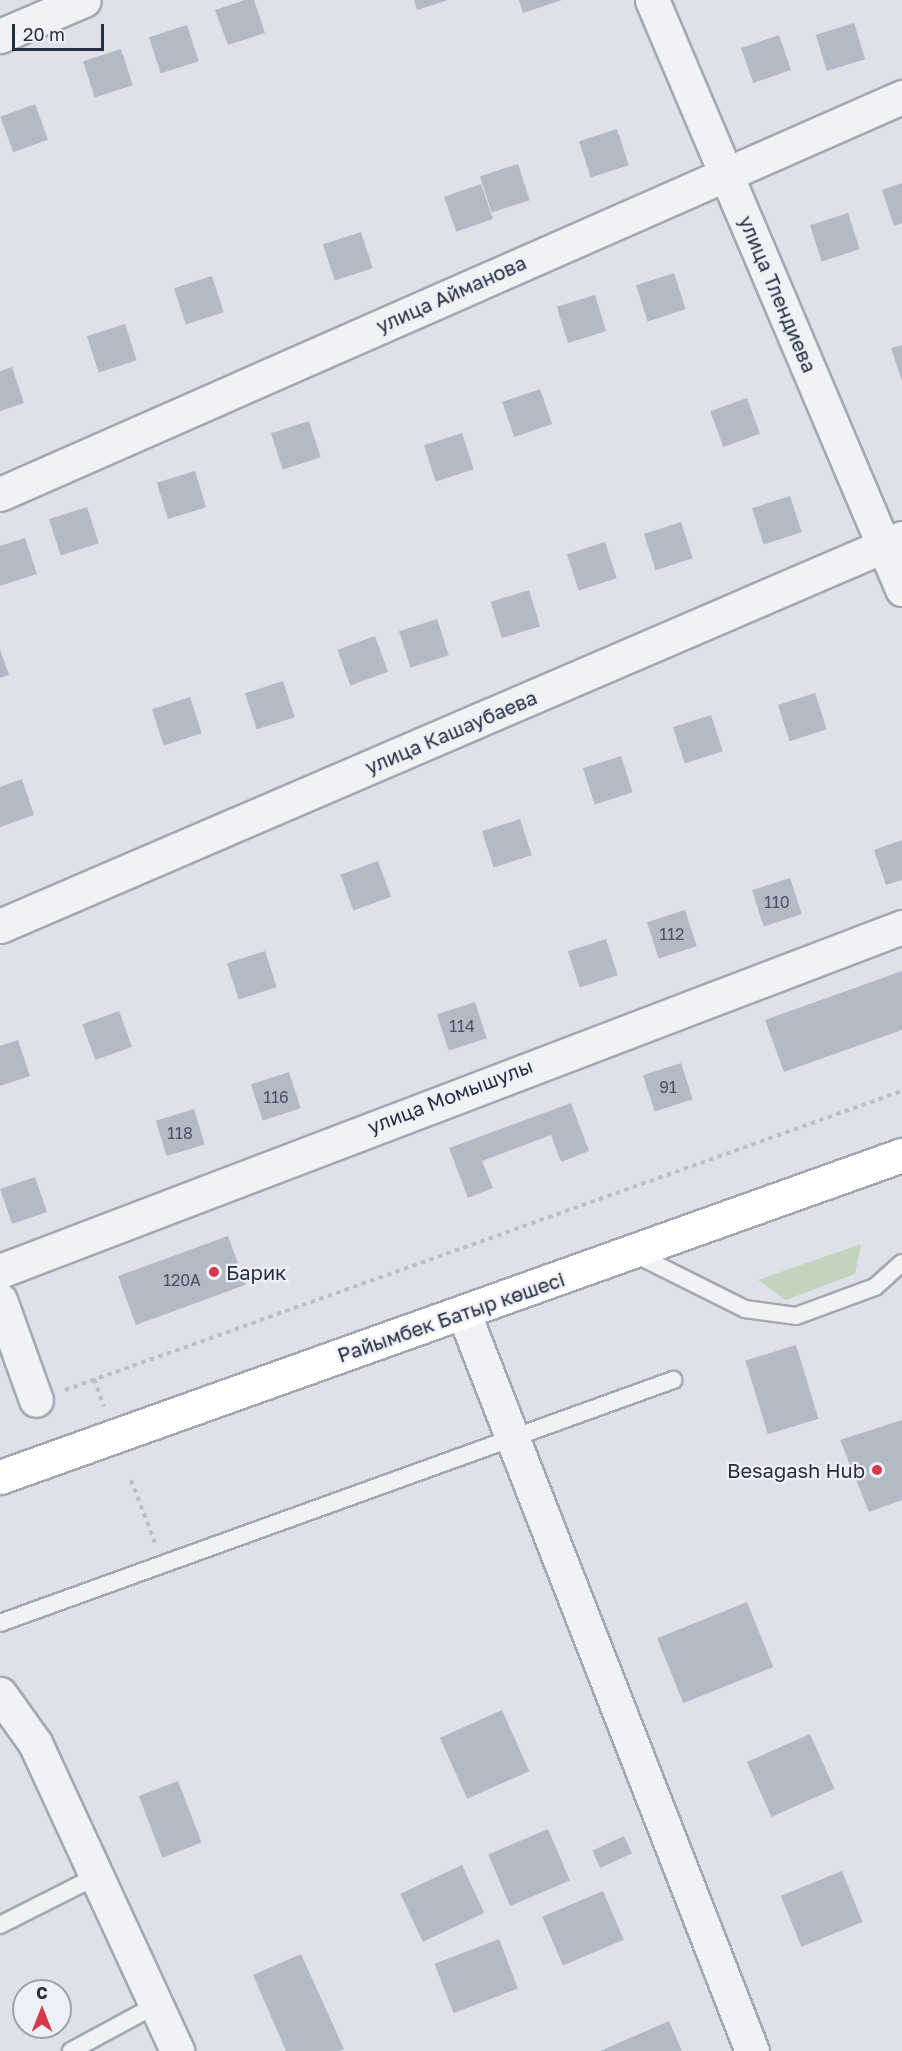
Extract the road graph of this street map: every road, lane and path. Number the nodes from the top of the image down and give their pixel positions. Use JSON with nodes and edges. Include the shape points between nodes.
{"nodes":[{"id":1,"x":84,"y":0,"type":"edge"},
{"id":2,"x":652,"y":0,"type":"edge"},
{"id":3,"x":0,"y":36,"type":"edge"},
{"id":4,"x":902,"y":97,"type":"edge"},
{"id":5,"x":726,"y":172,"type":"junction"},
{"id":6,"x":0,"y":494,"type":"edge"},
{"id":7,"x":893,"y":542,"type":"edge"},
{"id":8,"x":902,"y":589,"type":"edge"},
{"id":9,"x":0,"y":926,"type":"edge"},
{"id":10,"x":902,"y":927,"type":"edge"},
{"id":11,"x":902,"y":1091,"type":"edge"},
{"id":12,"x":902,"y":1155,"type":"edge"},
{"id":13,"x":633,"y":1252,"type":"junction"},
{"id":14,"x":902,"y":1263,"type":"edge"},
{"id":15,"x":0,"y":1271,"type":"edge"},
{"id":16,"x":0,"y":1300,"type":"edge"},
{"id":17,"x":464,"y":1314,"type":"junction"},
{"id":18,"x":94,"y":1379,"type":"junction"},
{"id":19,"x":673,"y":1380,"type":"dead end"},
{"id":20,"x":36,"y":1400,"type":"joint"},
{"id":21,"x":108,"y":1417,"type":"dead end"},
{"id":22,"x":513,"y":1441,"type":"junction"},
{"id":23,"x":0,"y":1477,"type":"edge"},
{"id":24,"x":131,"y":1480,"type":"dead end"},
{"id":25,"x":163,"y":1563,"type":"junction"},
{"id":26,"x":0,"y":1623,"type":"edge"},
{"id":27,"x":0,"y":1694,"type":"edge"},
{"id":28,"x":97,"y":1876,"type":"junction"},
{"id":29,"x":0,"y":1925,"type":"edge"},
{"id":30,"x":156,"y":2005,"type":"junction"},
{"id":31,"x":71,"y":2051,"type":"edge"},
{"id":32,"x":177,"y":2051,"type":"edge"},
{"id":33,"x":752,"y":2051,"type":"edge"}],
"edges":[{"from":1,"to":3,"type":"street"},
{"from":2,"to":5,"type":"street","name":"улица Тлендиева"},
{"from":4,"to":5,"type":"street","name":"улица Айманова"},
{"from":5,"to":6,"type":"street","name":"улица Айманова"},
{"from":5,"to":7,"type":"street","name":"улица Тлендиева"},
{"from":7,"to":8,"type":"street","name":"улица Тлендиева"},
{"from":7,"to":9,"type":"street","name":"улица Кашаубаева"},
{"from":10,"to":15,"type":"street","name":"улица Момышулы"},
{"from":11,"to":18,"type":"path"},
{"from":12,"to":13,"type":"main road","name":"Райымбек Батыр көшесі"},
{"from":13,"to":14,"type":"lane","via":[[745,1309],[796,1316],[875,1287]]},
{"from":13,"to":17,"type":"main road","name":"Райымбек Батыр көшесі"},
{"from":16,"to":20,"type":"street"},
{"from":17,"to":22,"type":"street"},
{"from":17,"to":23,"type":"main road","name":"Райымбек Батыр көшесі"},
{"from":18,"to":20,"type":"path"},
{"from":18,"to":21,"type":"path"},
{"from":19,"to":22,"type":"lane"},
{"from":22,"to":25,"type":"lane"},
{"from":22,"to":33,"type":"street"},
{"from":24,"to":25,"type":"path"},
{"from":25,"to":26,"type":"lane"},
{"from":27,"to":28,"type":"street","via":[[35,1743]]},
{"from":28,"to":29,"type":"lane"},
{"from":28,"to":30,"type":"street"},
{"from":30,"to":31,"type":"lane"},
{"from":30,"to":32,"type":"street"}]}
